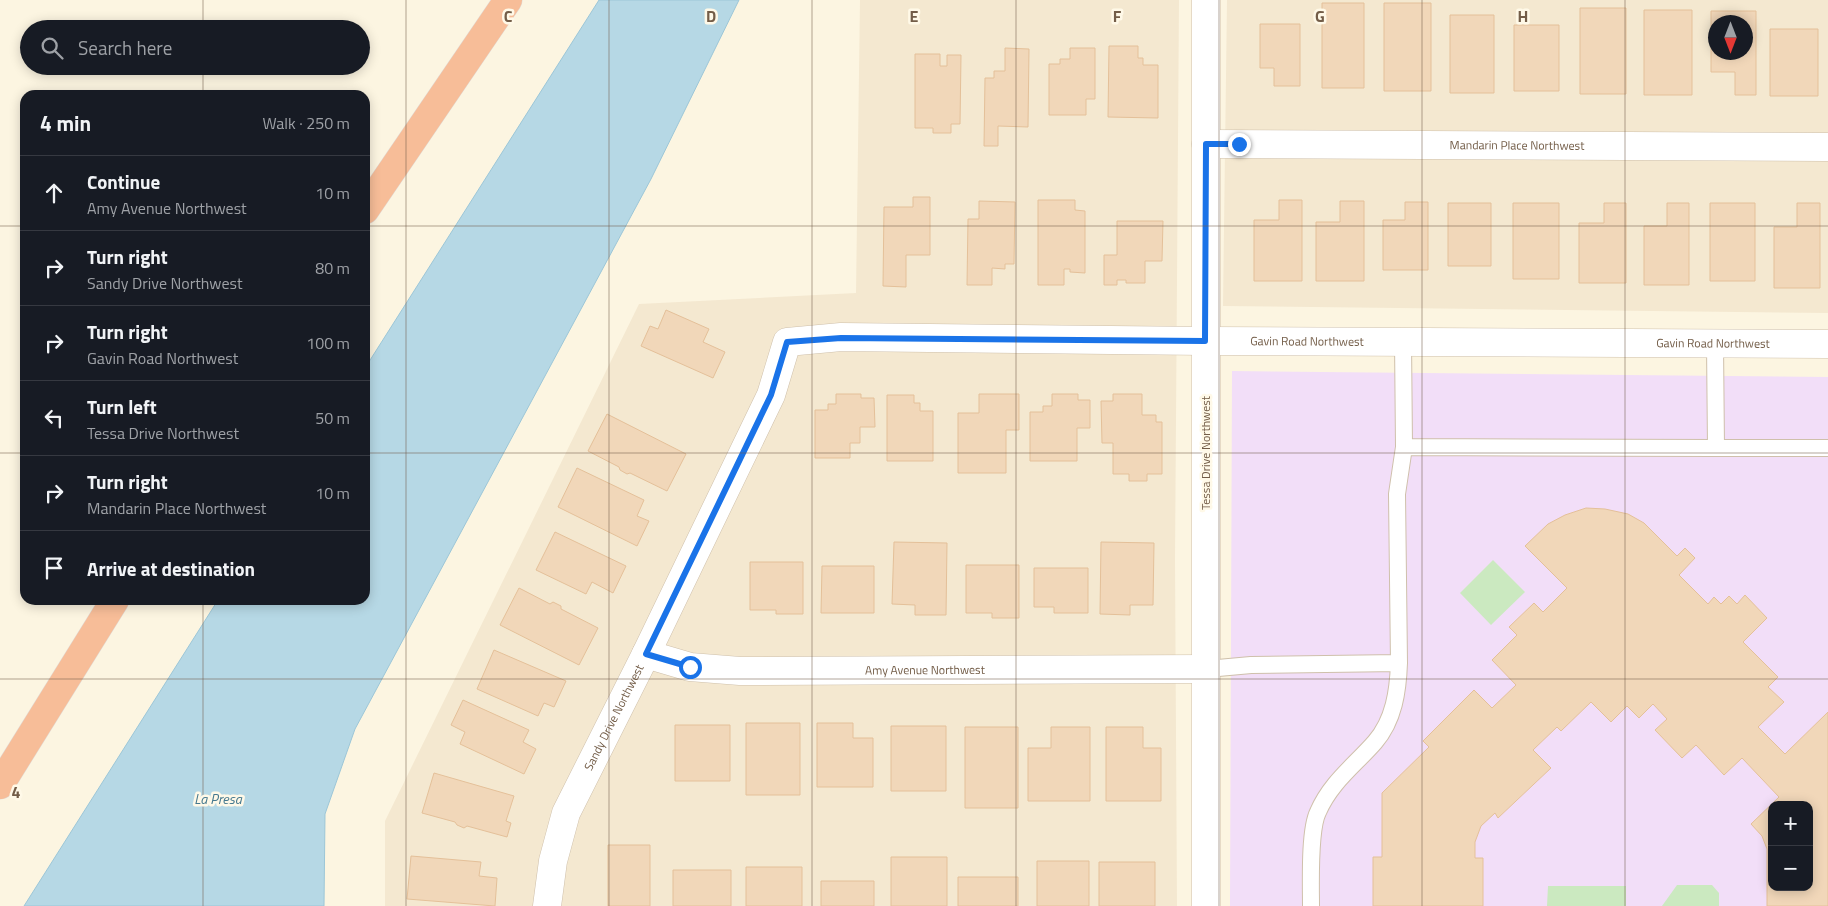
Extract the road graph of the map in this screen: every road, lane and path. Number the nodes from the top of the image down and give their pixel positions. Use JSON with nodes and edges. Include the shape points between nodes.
{"nodes":[{"id":1,"x":508,"y":0,"type":"edge"},
{"id":2,"x":1206,"y":0,"type":"edge"},
{"id":3,"x":1206,"y":144,"type":"junction"},
{"id":4,"x":1828,"y":147,"type":"edge"},
{"id":5,"x":370,"y":203,"type":"edge"},
{"id":6,"x":1403,"y":340,"type":"junction"},
{"id":7,"x":1205,"y":341,"type":"junction"},
{"id":8,"x":787,"y":342,"type":"joint"},
{"id":9,"x":1715,"y":344,"type":"junction"},
{"id":10,"x":1828,"y":344,"type":"edge"},
{"id":11,"x":1404,"y":447,"type":"junction"},
{"id":12,"x":1716,"y":448,"type":"junction"},
{"id":13,"x":1828,"y":448,"type":"edge"},
{"id":14,"x":112,"y":605,"type":"edge"},
{"id":15,"x":646,"y":654,"type":"junction"},
{"id":16,"x":1399,"y":663,"type":"junction"},
{"id":17,"x":1207,"y":669,"type":"junction"},
{"id":18,"x":0,"y":785,"type":"edge"},
{"id":19,"x":547,"y":906,"type":"edge"},
{"id":20,"x":1206,"y":906,"type":"edge"},
{"id":21,"x":1311,"y":906,"type":"edge"}],
"edges":[{"from":1,"to":5,"type":"highway"},
{"from":2,"to":3,"type":"street","name":"Tessa Drive Northwest"},
{"from":3,"to":4,"type":"street","name":"Mandarin Place Northwest"},
{"from":3,"to":7,"type":"street","name":"Tessa Drive Northwest"},
{"from":6,"to":7,"type":"street","name":"Gavin Road Northwest"},
{"from":6,"to":9,"type":"street","name":"Gavin Road Northwest"},
{"from":6,"to":11,"type":"lane"},
{"from":7,"to":8,"type":"street","name":"Gavin Road Northwest","via":[[841,338]]},
{"from":7,"to":17,"type":"street","name":"Tessa Drive Northwest"},
{"from":8,"to":15,"type":"street","name":"Sandy Drive Northwest","via":[[771,395]]},
{"from":9,"to":10,"type":"street","name":"Gavin Road Northwest"},
{"from":9,"to":12,"type":"lane"},
{"from":11,"to":12,"type":"lane"},
{"from":11,"to":16,"type":"lane","via":[[1397,494]]},
{"from":12,"to":13,"type":"lane"},
{"from":14,"to":18,"type":"highway"},
{"from":15,"to":17,"type":"street","name":"Amy Avenue Northwest","via":[[690,667],[740,672]]},
{"from":15,"to":19,"type":"street","name":"Sandy Drive Northwest","via":[[566,813],[553,861]]},
{"from":16,"to":17,"type":"lane","via":[[1251,665]]},
{"from":16,"to":21,"type":"lane","via":[[1398,687],[1391,714],[1377,740],[1333,784],[1316,814],[1311,859]]},
{"from":17,"to":20,"type":"street","name":"Tessa Drive Northwest"}]}
